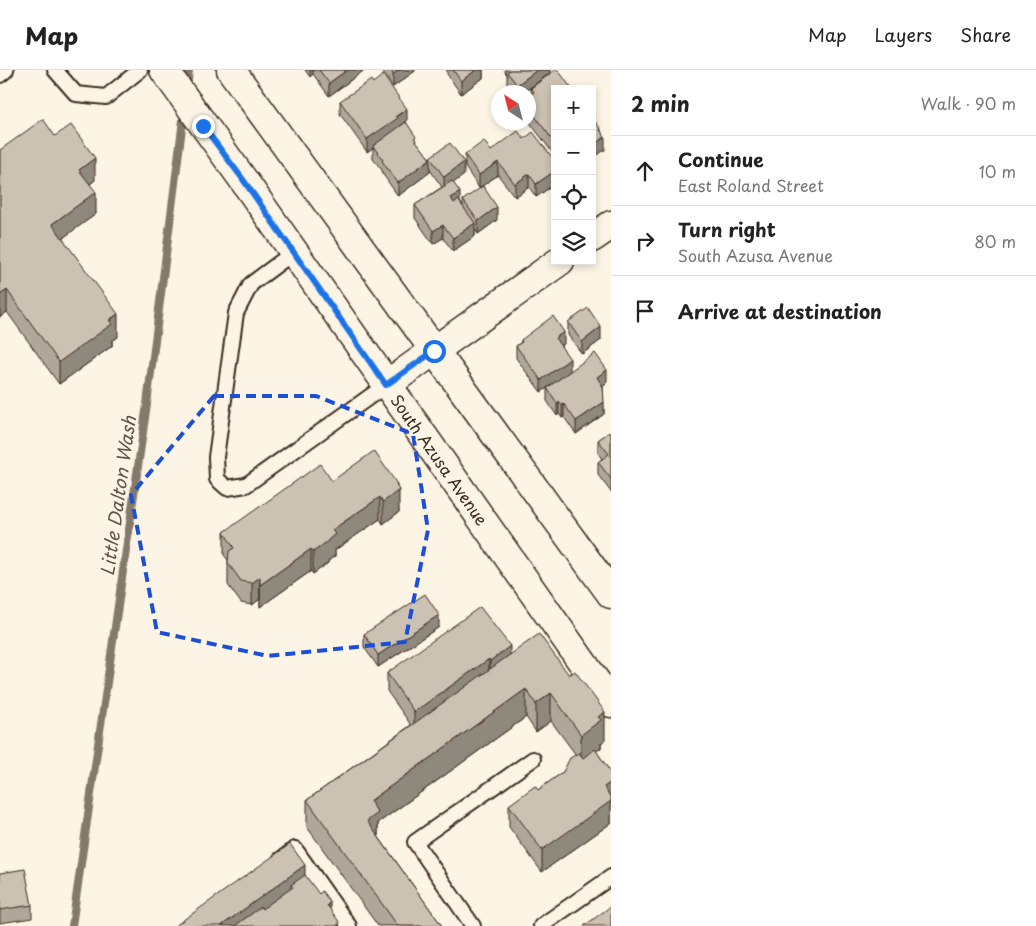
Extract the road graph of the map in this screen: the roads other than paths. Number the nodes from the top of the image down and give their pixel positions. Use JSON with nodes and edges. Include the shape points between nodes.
{"nodes":[{"id":1,"x":6,"y":70,"type":"edge"},
{"id":2,"x":55,"y":70,"type":"edge"},
{"id":3,"x":140,"y":70,"type":"edge"},
{"id":4,"x":231,"y":70,"type":"edge"},
{"id":5,"x":166,"y":73,"type":"edge"},
{"id":6,"x":0,"y":75,"type":"edge"},
{"id":7,"x":611,"y":224,"type":"edge"},
{"id":8,"x":596,"y":235,"type":"edge"},
{"id":9,"x":294,"y":252,"type":"junction"},
{"id":10,"x":554,"y":265,"type":"edge"},
{"id":11,"x":434,"y":351,"type":"junction"},
{"id":12,"x":386,"y":385,"type":"junction"},
{"id":13,"x":611,"y":594,"type":"edge"},
{"id":14,"x":611,"y":703,"type":"edge"},
{"id":15,"x":533,"y":759,"type":"dead end"},
{"id":16,"x":272,"y":866,"type":"edge"},
{"id":17,"x":611,"y":878,"type":"edge"},
{"id":18,"x":349,"y":926,"type":"edge"},
{"id":19,"x":473,"y":926,"type":"edge"},
{"id":20,"x":541,"y":926,"type":"edge"}],
"edges":[{"from":1,"to":6,"type":"lane"},
{"from":2,"to":3,"type":"lane","via":[[76,94],[106,97]]},
{"from":4,"to":11,"type":"main road"},
{"from":5,"to":9,"type":"main road","name":"South Azusa Avenue"},
{"from":7,"to":8,"type":"main road"},
{"from":9,"to":12,"type":"main road","name":"South Azusa Avenue"},
{"from":9,"to":12,"type":"lane","via":[[251,284],[236,313],[216,457],[217,479],[227,488],[246,485]]},
{"from":10,"to":11,"type":"main road"},
{"from":11,"to":12,"type":"main road"},
{"from":11,"to":13,"type":"main road"},
{"from":12,"to":14,"type":"main road","name":"South Azusa Avenue"},
{"from":15,"to":19,"type":"lane","via":[[415,842]]},
{"from":16,"to":18,"type":"lane","via":[[295,849]]},
{"from":17,"to":20,"type":"lane"}]}
